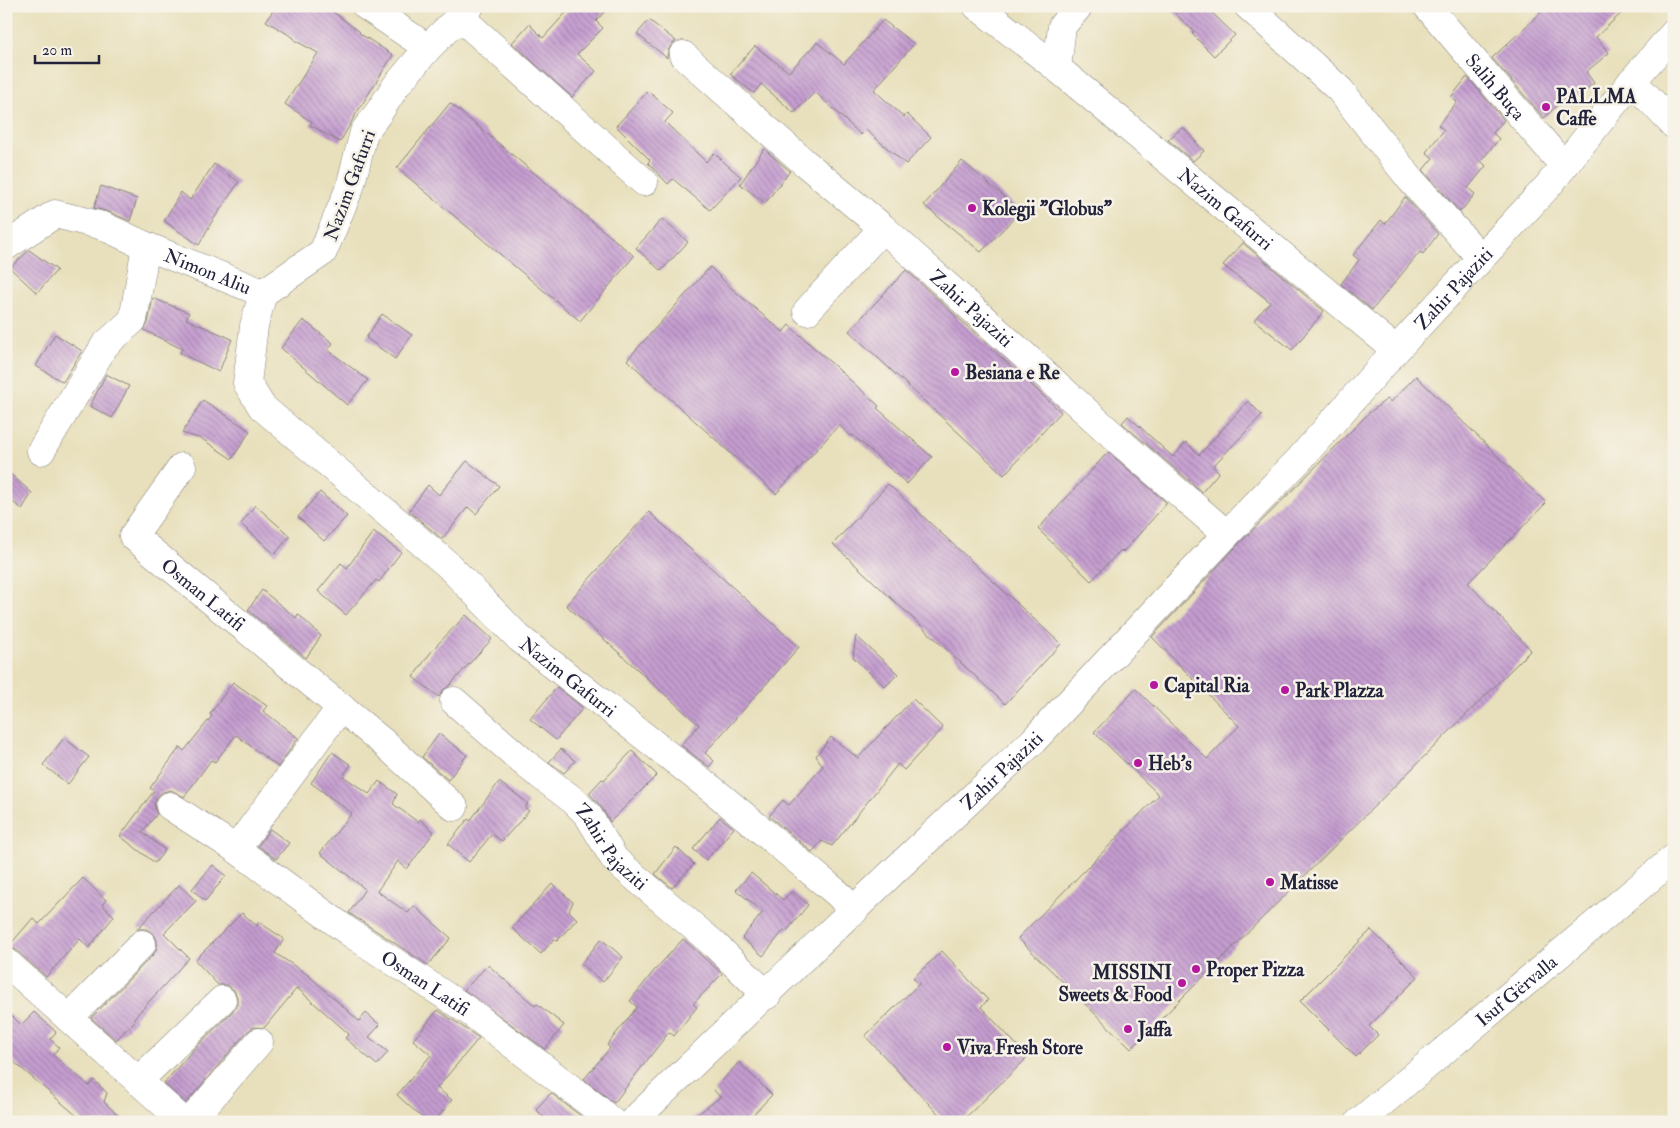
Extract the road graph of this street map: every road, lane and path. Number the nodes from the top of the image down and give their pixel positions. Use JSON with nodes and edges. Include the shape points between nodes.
{"nodes":[{"id":1,"x":366,"y":6,"type":"edge"},
{"id":2,"x":978,"y":6,"type":"edge"},
{"id":3,"x":1079,"y":6,"type":"edge"},
{"id":4,"x":1248,"y":6,"type":"edge"},
{"id":5,"x":1428,"y":6,"type":"edge"},
{"id":6,"x":465,"y":12,"type":"edge"},
{"id":7,"x":1674,"y":33,"type":"edge"},
{"id":8,"x":428,"y":48,"type":"junction"},
{"id":9,"x":683,"y":55,"type":"dead end"},
{"id":10,"x":1057,"y":68,"type":"junction"},
{"id":11,"x":1632,"y":81,"type":"junction"},
{"id":12,"x":1674,"y":125,"type":"edge"},
{"id":13,"x":1564,"y":166,"type":"junction"},
{"id":14,"x":644,"y":182,"type":"dead end"},
{"id":15,"x":883,"y":228,"type":"junction"},
{"id":16,"x":6,"y":246,"type":"edge"},
{"id":17,"x":146,"y":246,"type":"junction"},
{"id":18,"x":1480,"y":257,"type":"junction"},
{"id":19,"x":263,"y":293,"type":"junction"},
{"id":20,"x":807,"y":311,"type":"dead end"},
{"id":21,"x":1396,"y":350,"type":"junction"},
{"id":22,"x":290,"y":432,"type":"joint"},
{"id":23,"x":42,"y":451,"type":"dead end"},
{"id":24,"x":182,"y":467,"type":"dead end"},
{"id":25,"x":1225,"y":536,"type":"junction"},
{"id":26,"x":454,"y":701,"type":"dead end"},
{"id":27,"x":341,"y":707,"type":"junction"},
{"id":28,"x":170,"y":806,"type":"dead end"},
{"id":29,"x":454,"y":807,"type":"dead end"},
{"id":30,"x":236,"y":849,"type":"junction"},
{"id":31,"x":1674,"y":858,"type":"edge"},
{"id":32,"x":854,"y":910,"type":"junction"},
{"id":33,"x":142,"y":944,"type":"dead end"},
{"id":34,"x":6,"y":962,"type":"edge"},
{"id":35,"x":767,"y":994,"type":"junction"},
{"id":36,"x":222,"y":1000,"type":"dead end"},
{"id":37,"x":68,"y":1018,"type":"junction"},
{"id":38,"x":259,"y":1042,"type":"dead end"},
{"id":39,"x":138,"y":1081,"type":"junction"},
{"id":40,"x":184,"y":1122,"type":"edge"},
{"id":41,"x":190,"y":1122,"type":"edge"},
{"id":42,"x":612,"y":1122,"type":"edge"},
{"id":43,"x":632,"y":1122,"type":"edge"},
{"id":44,"x":1359,"y":1122,"type":"edge"}],
"edges":[{"from":1,"to":8,"type":"street"},
{"from":2,"to":10,"type":"street","name":"Nazim Gafurri"},
{"from":3,"to":10,"type":"street","via":[[1062,26]]},
{"from":4,"to":18,"type":"street","via":[[1340,90],[1411,180]]},
{"from":5,"to":13,"type":"street","name":"Salih Buça"},
{"from":6,"to":8,"type":"street","name":"Nazim Gafurri"},
{"from":6,"to":14,"type":"street","name":"Nazim Gafurri"},
{"from":7,"to":11,"type":"street","name":"Zahir Pajaziti"},
{"from":8,"to":19,"type":"street","name":"Nazim Gafurri","via":[[364,132],[350,187],[323,252]]},
{"from":9,"to":15,"type":"street","name":"Zahir Pajaziti"},
{"from":10,"to":21,"type":"street","name":"Nazim Gafurri"},
{"from":11,"to":12,"type":"street"},
{"from":11,"to":13,"type":"street","name":"Zahir Pajaziti"},
{"from":13,"to":18,"type":"street","name":"Zahir Pajaziti"},
{"from":15,"to":20,"type":"street"},
{"from":15,"to":25,"type":"street","name":"Zahir Pajaziti","via":[[1216,524]]},
{"from":16,"to":17,"type":"street","name":"Nimon Aliu","via":[[55,214],[103,226]]},
{"from":17,"to":19,"type":"street","name":"Nimon Aliu"},
{"from":17,"to":23,"type":"street","name":"Nimon Aliu","via":[[132,320],[105,345]]},
{"from":18,"to":21,"type":"street","name":"Zahir Pajaziti"},
{"from":19,"to":22,"type":"street","name":"Nimon Aliu","via":[[254,326],[247,383],[262,407]]},
{"from":21,"to":25,"type":"street","name":"Zahir Pajaziti","via":[[1298,461]]},
{"from":22,"to":32,"type":"street","name":"Nazim Gafurri","via":[[447,564],[519,638],[719,795]]},
{"from":24,"to":27,"type":"street","name":"Osman Latifi","via":[[133,536]]},
{"from":25,"to":32,"type":"street","name":"Zahir Pajaziti","via":[[1033,741]]},
{"from":26,"to":35,"type":"street","name":"Zahir Pajaziti","via":[[527,765],[573,800],[588,816],[615,860]]},
{"from":27,"to":29,"type":"street","name":"Osman Latifi"},
{"from":27,"to":30,"type":"street"},
{"from":28,"to":30,"type":"street","name":"Osman Latifi"},
{"from":30,"to":42,"type":"street","name":"Osman Latifi","via":[[349,932],[473,1014]]},
{"from":31,"to":44,"type":"street","name":"Isuf Gërvalla"},
{"from":32,"to":35,"type":"street","name":"Zahir Pajaziti"},
{"from":33,"to":37,"type":"street"},
{"from":34,"to":37,"type":"street"},
{"from":35,"to":43,"type":"street","name":"Zahir Pajaziti"},
{"from":36,"to":39,"type":"street"},
{"from":37,"to":39,"type":"street"},
{"from":38,"to":41,"type":"street"},
{"from":39,"to":40,"type":"street"}]}
